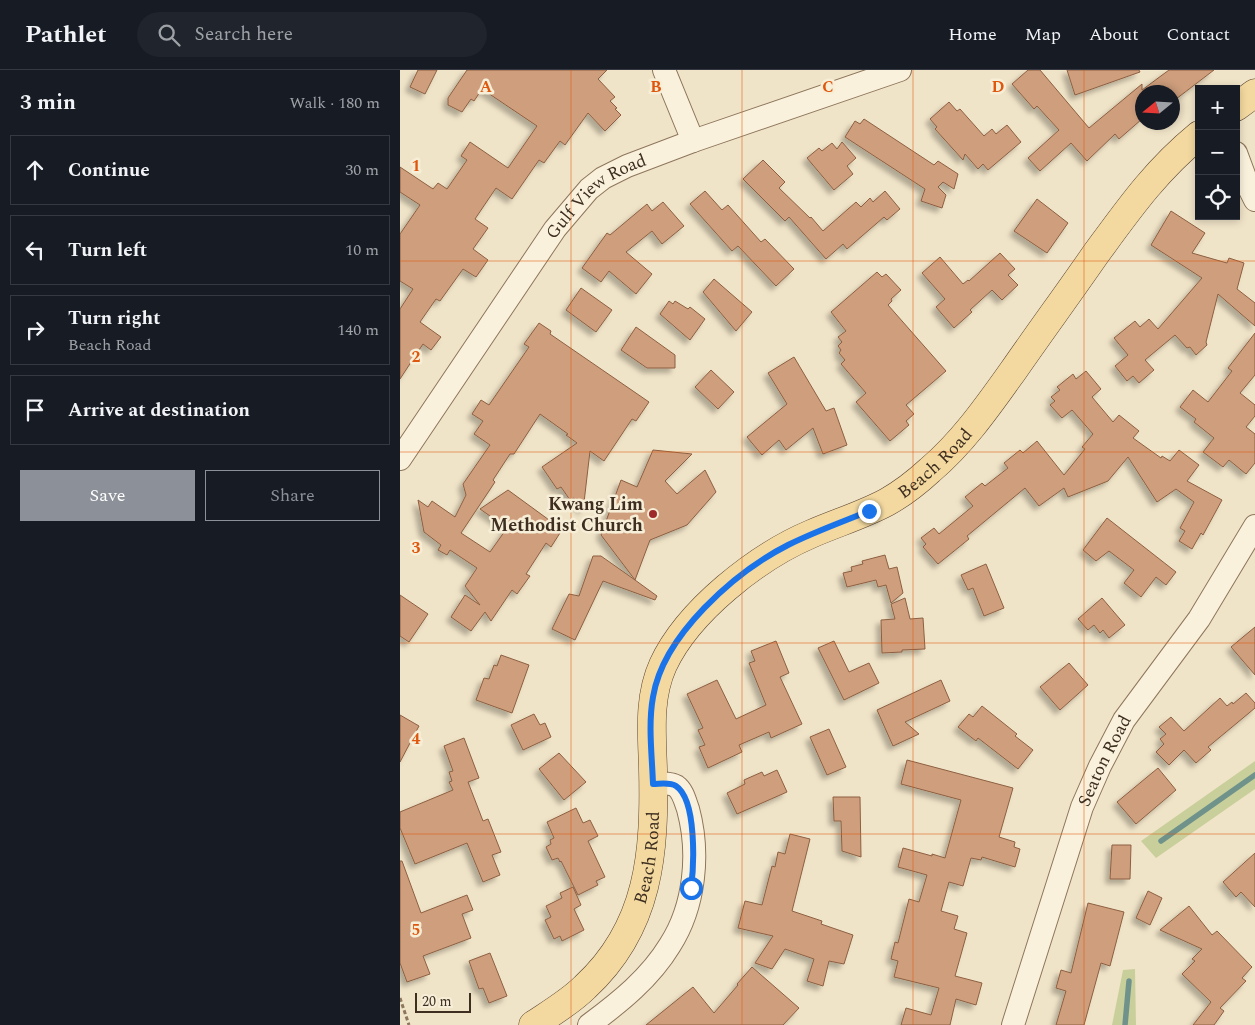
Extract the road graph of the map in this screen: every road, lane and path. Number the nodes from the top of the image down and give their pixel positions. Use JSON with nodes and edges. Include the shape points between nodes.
{"nodes":[{"id":1,"x":664,"y":70,"type":"edge"},
{"id":2,"x":900,"y":70,"type":"edge"},
{"id":3,"x":1255,"y":94,"type":"edge"},
{"id":4,"x":1240,"y":104,"type":"edge"},
{"id":5,"x":1195,"y":138,"type":"edge"},
{"id":6,"x":693,"y":141,"type":"junction"},
{"id":7,"x":1240,"y":165,"type":"edge"},
{"id":8,"x":1247,"y":186,"type":"edge"},
{"id":9,"x":400,"y":459,"type":"edge"},
{"id":10,"x":1255,"y":526,"type":"edge"},
{"id":11,"x":653,"y":784,"type":"junction"},
{"id":12,"x":400,"y":998,"type":"edge"},
{"id":13,"x":409,"y":1025,"type":"edge"},
{"id":14,"x":533,"y":1025,"type":"edge"},
{"id":15,"x":589,"y":1025,"type":"edge"},
{"id":16,"x":1013,"y":1025,"type":"edge"}],
"edges":[{"from":1,"to":6,"type":"street"},
{"from":2,"to":6,"type":"street","name":"Gulf View Road"},
{"from":3,"to":4,"type":"main road"},
{"from":5,"to":11,"type":"main road","name":"Beach Road","via":[[1175,154],[1138,196],[983,412],[950,451],[914,484],[887,502],[809,535],[768,557],[720,594],[688,626],[666,660],[653,696]]},
{"from":6,"to":9,"type":"street","name":"Gulf View Road","via":[[611,174],[574,204]]},
{"from":7,"to":8,"type":"street"},
{"from":10,"to":16,"type":"street","name":"Seaton Road","via":[[1198,619],[1124,720],[1100,766],[1082,807]]},
{"from":11,"to":14,"type":"main road","name":"Beach Road","via":[[650,866],[632,926],[612,959],[594,978],[571,999]]},
{"from":11,"to":15,"type":"street","via":[[677,787],[690,816],[694,862],[687,909],[660,961],[623,998]]},
{"from":12,"to":13,"type":"path"}]}
